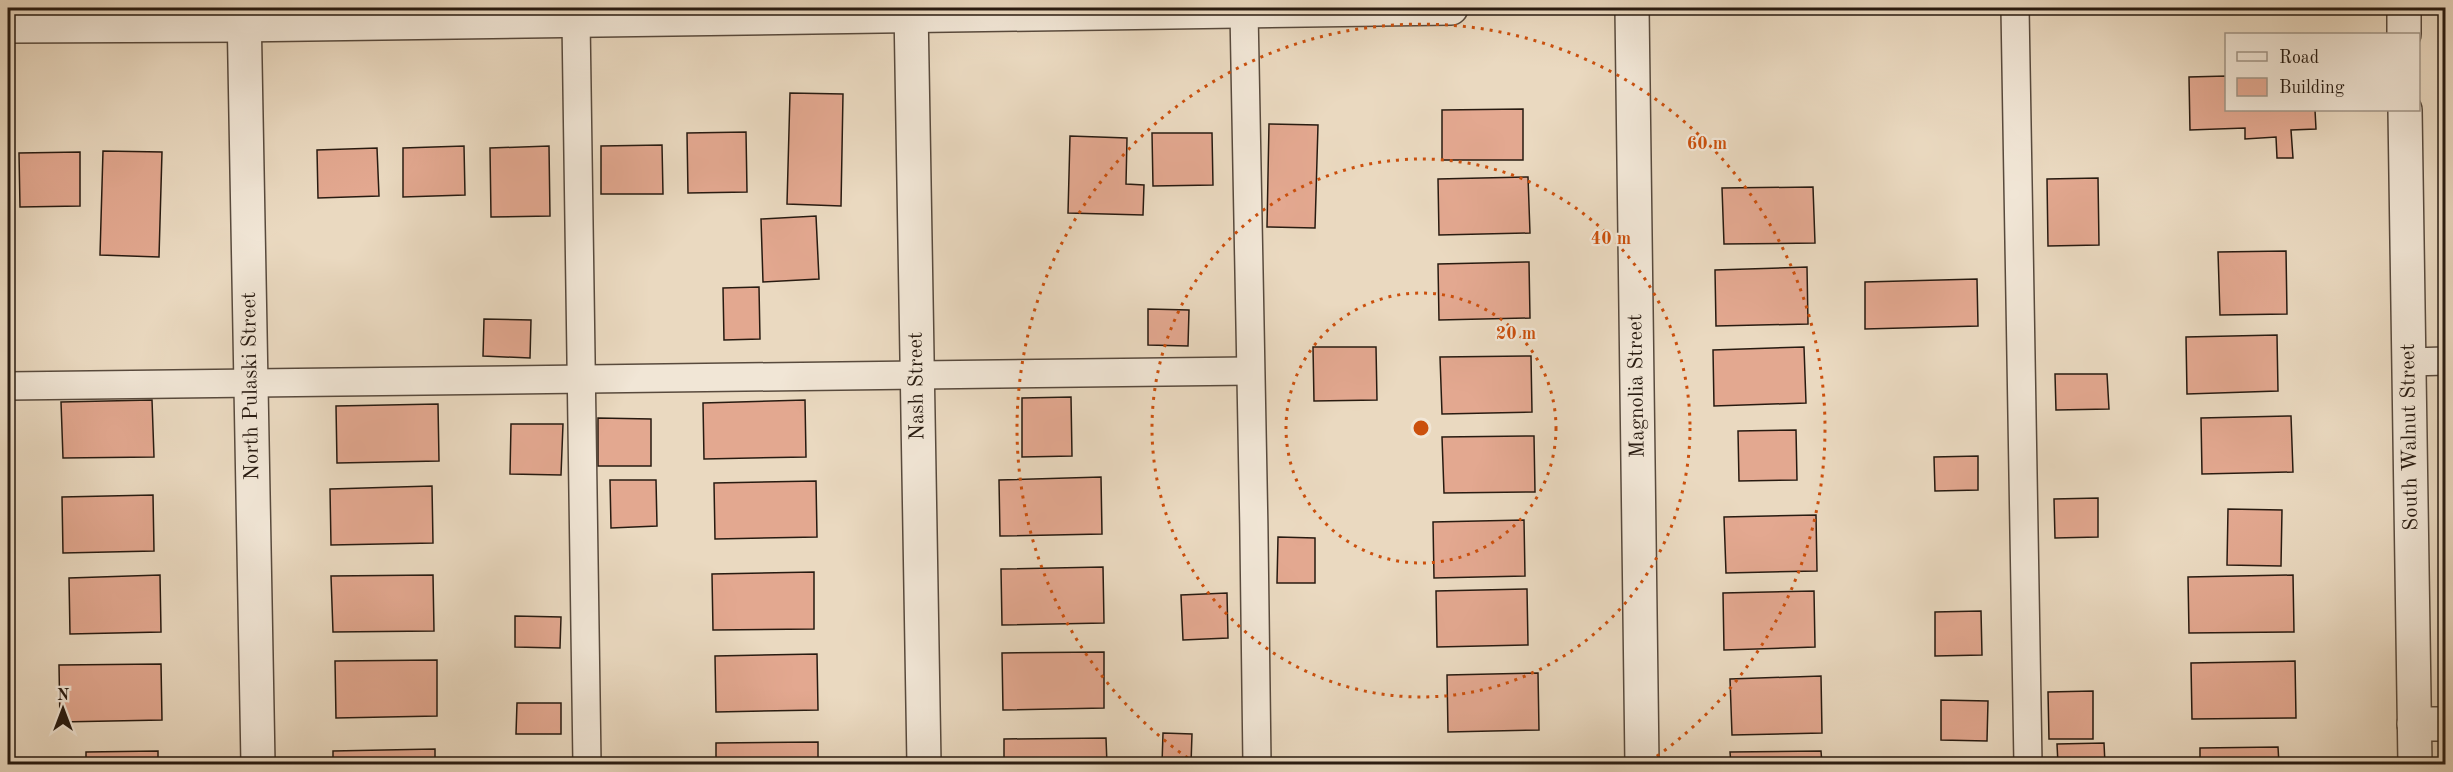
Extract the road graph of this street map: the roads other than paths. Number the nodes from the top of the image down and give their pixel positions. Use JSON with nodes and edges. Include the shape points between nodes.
{"nodes":[{"id":1,"x":1450,"y":8,"type":"edge"},
{"id":2,"x":1632,"y":8,"type":"edge"},
{"id":3,"x":2015,"y":8,"type":"edge"},
{"id":4,"x":2404,"y":8,"type":"edge"},
{"id":5,"x":911,"y":11,"type":"edge"},
{"id":6,"x":1244,"y":12,"type":"junction"},
{"id":7,"x":244,"y":16,"type":"edge"},
{"id":8,"x":576,"y":20,"type":"junction"},
{"id":9,"x":8,"y":26,"type":"edge"},
{"id":10,"x":2404,"y":33,"type":"edge"},
{"id":11,"x":2405,"y":111,"type":"edge"},
{"id":12,"x":2445,"y":361,"type":"edge"},
{"id":13,"x":2409,"y":362,"type":"junction"},
{"id":14,"x":1250,"y":370,"type":"junction"},
{"id":15,"x":917,"y":375,"type":"junction"},
{"id":16,"x":582,"y":380,"type":"junction"},
{"id":17,"x":251,"y":383,"type":"junction"},
{"id":18,"x":8,"y":386,"type":"edge"},
{"id":19,"x":2430,"y":724,"type":"edge"},
{"id":20,"x":258,"y":765,"type":"edge"},
{"id":21,"x":587,"y":765,"type":"edge"},
{"id":22,"x":924,"y":765,"type":"edge"},
{"id":23,"x":1257,"y":765,"type":"edge"},
{"id":24,"x":1642,"y":765,"type":"edge"},
{"id":25,"x":2028,"y":765,"type":"edge"},
{"id":26,"x":2415,"y":765,"type":"edge"}],
"edges":[{"from":1,"to":6,"type":"street"},
{"from":2,"to":24,"type":"street","name":"Magnolia Street"},
{"from":3,"to":25,"type":"lane"},
{"from":4,"to":10,"type":"street"},
{"from":5,"to":6,"type":"street"},
{"from":5,"to":8,"type":"street"},
{"from":5,"to":15,"type":"street","name":"Nash Street"},
{"from":6,"to":14,"type":"lane"},
{"from":7,"to":8,"type":"street"},
{"from":7,"to":9,"type":"street"},
{"from":7,"to":17,"type":"street","name":"North Pulaski Street"},
{"from":8,"to":16,"type":"lane"},
{"from":11,"to":13,"type":"street","name":"South Walnut Street"},
{"from":12,"to":13,"type":"lane"},
{"from":13,"to":19,"type":"street","name":"South Walnut Street"},
{"from":14,"to":15,"type":"lane"},
{"from":14,"to":23,"type":"lane","via":[[1255,474]]},
{"from":15,"to":16,"type":"lane"},
{"from":15,"to":22,"type":"street","name":"Nash Street"},
{"from":16,"to":17,"type":"lane"},
{"from":16,"to":21,"type":"lane"},
{"from":17,"to":18,"type":"lane"},
{"from":17,"to":20,"type":"street","name":"North Pulaski Street"},
{"from":19,"to":26,"type":"street","name":"South Walnut Street"}]}
